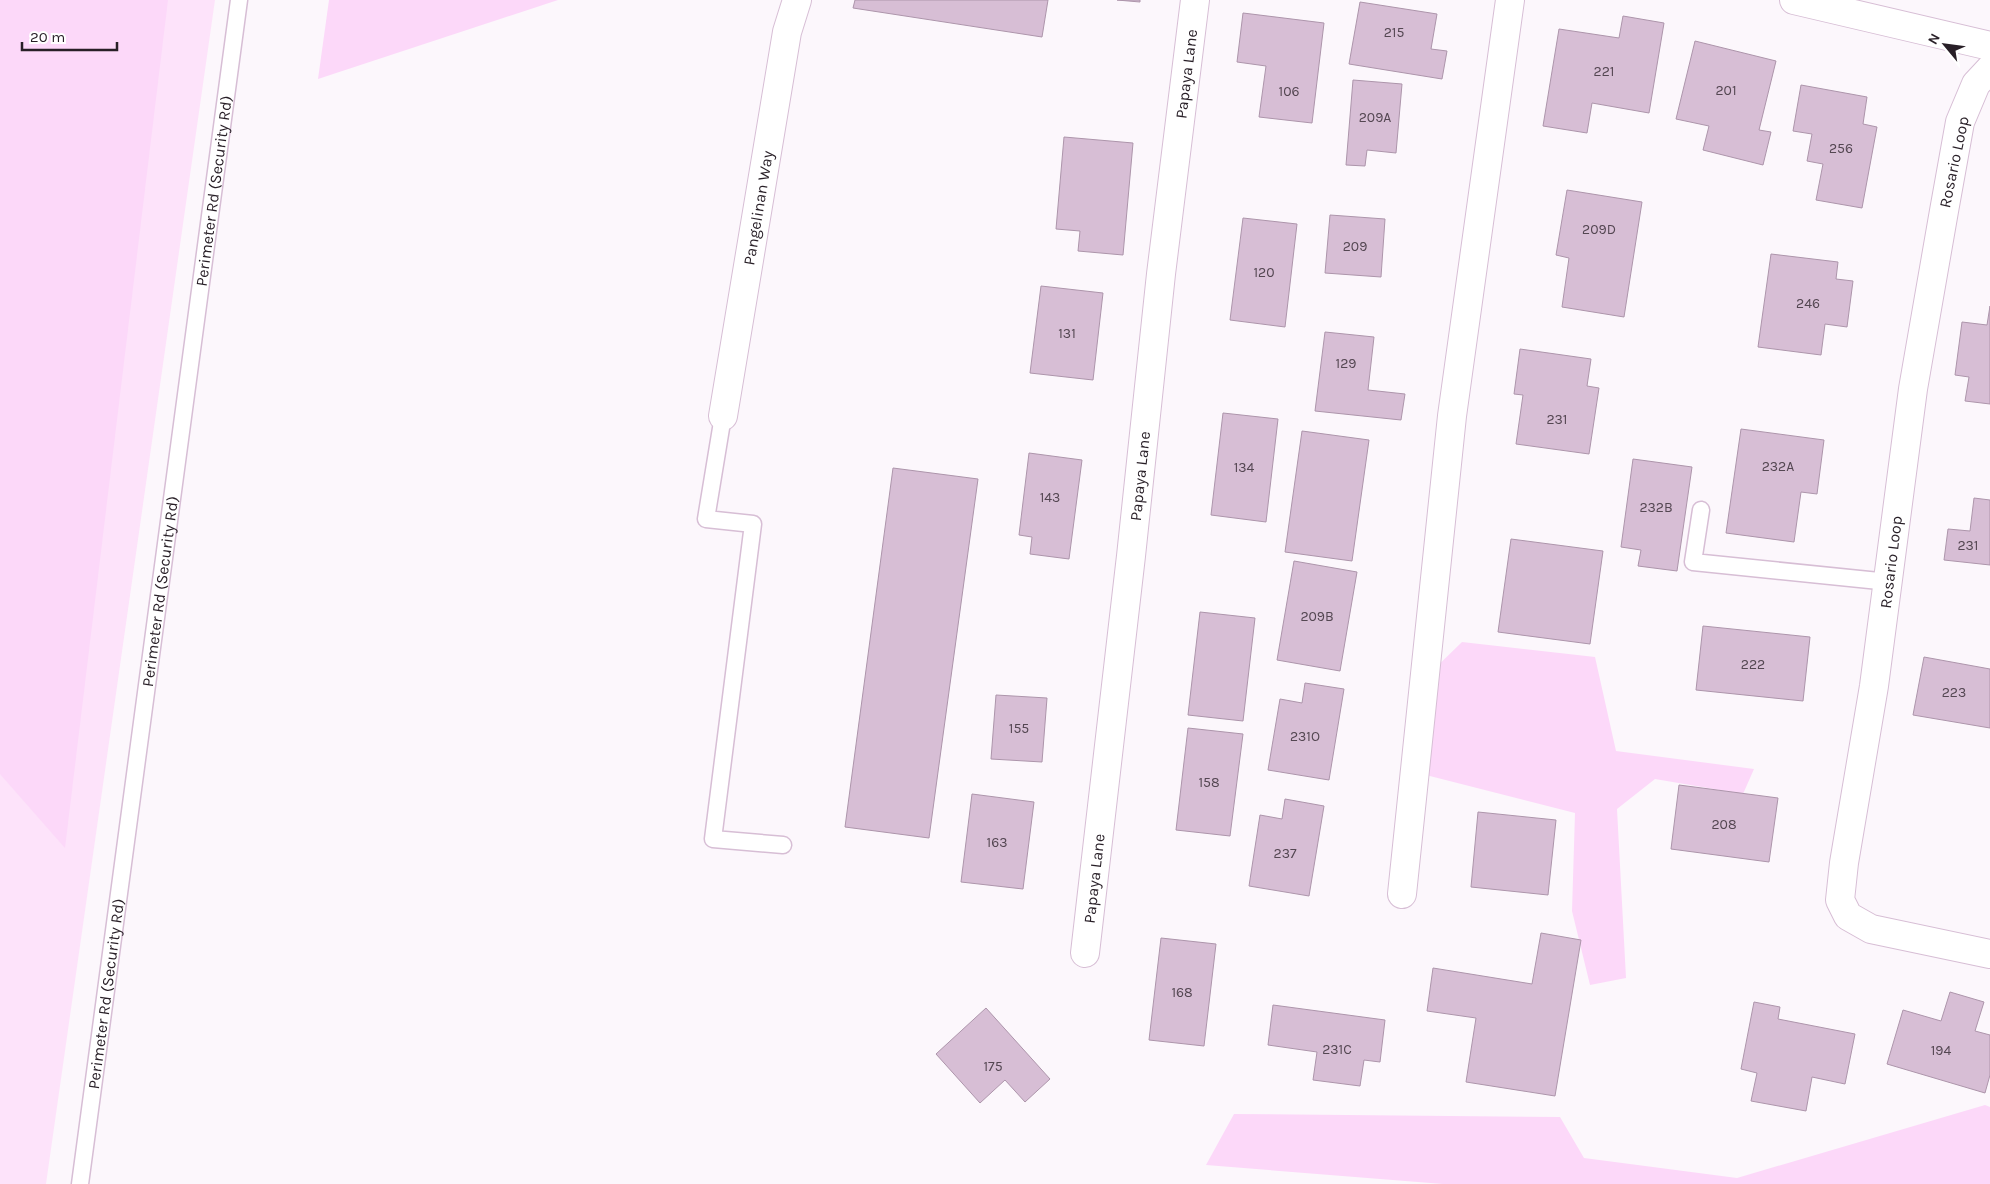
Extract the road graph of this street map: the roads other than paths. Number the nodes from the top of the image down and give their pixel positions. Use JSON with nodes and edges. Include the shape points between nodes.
{"nodes":[{"id":1,"x":239,"y":0,"type":"edge"},
{"id":2,"x":797,"y":0,"type":"edge"},
{"id":3,"x":1195,"y":0,"type":"edge"},
{"id":4,"x":1510,"y":0,"type":"edge"},
{"id":5,"x":1794,"y":0,"type":"edge"},
{"id":6,"x":1990,"y":46,"type":"edge"},
{"id":7,"x":1990,"y":69,"type":"edge"},
{"id":8,"x":723,"y":416,"type":"joint"},
{"id":9,"x":1701,"y":510,"type":"dead end"},
{"id":10,"x":1889,"y":582,"type":"junction"},
{"id":11,"x":783,"y":845,"type":"dead end"},
{"id":12,"x":1402,"y":894,"type":"dead end"},
{"id":13,"x":1085,"y":953,"type":"dead end"},
{"id":14,"x":1990,"y":954,"type":"edge"},
{"id":15,"x":80,"y":1184,"type":"edge"}],
"edges":[{"from":1,"to":15,"type":"lane","name":"Perimeter Rd (Security Rd)"},
{"from":2,"to":8,"type":"street","name":"Pangelinan Way","via":[[787,32]]},
{"from":3,"to":13,"type":"street","name":"Papaya Lane"},
{"from":4,"to":12,"type":"street","via":[[1452,416]]},
{"from":5,"to":6,"type":"street"},
{"from":7,"to":10,"type":"street","name":"Rosario Loop","via":[[1976,84],[1960,122],[1913,389]]},
{"from":8,"to":11,"type":"lane","via":[[706,519],[753,524],[713,839]]},
{"from":9,"to":10,"type":"lane","via":[[1693,562]]},
{"from":10,"to":14,"type":"street","name":"Rosario Loop","via":[[1840,900],[1848,916],[1871,929]]}]}
